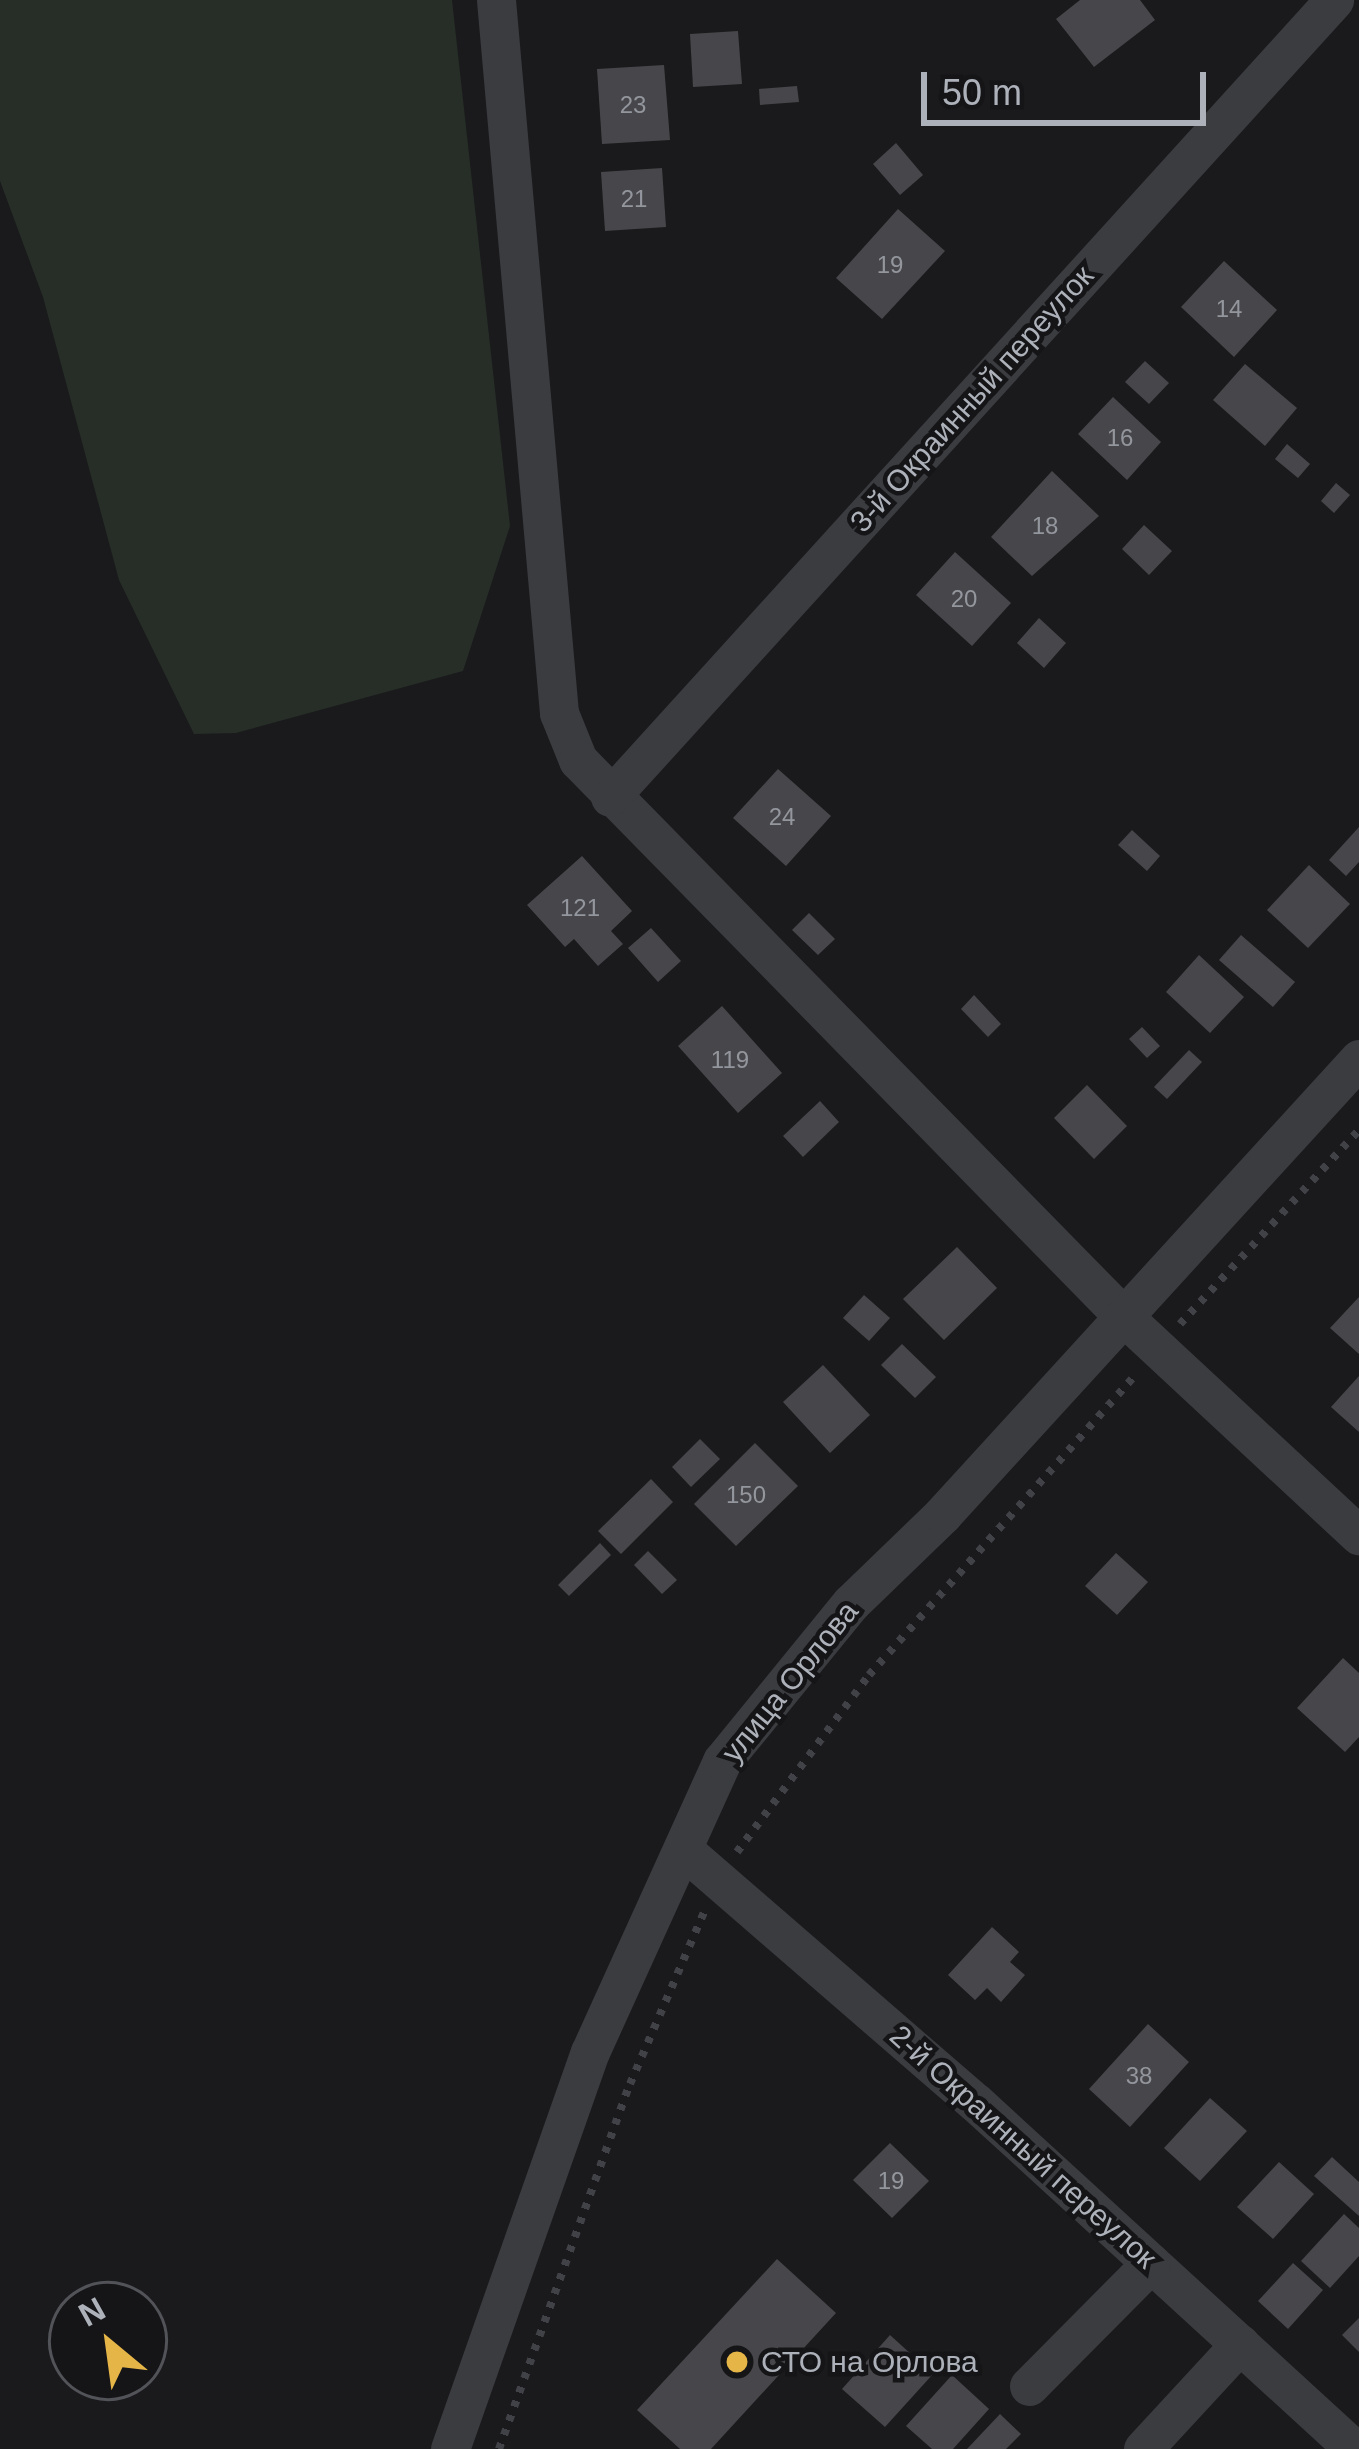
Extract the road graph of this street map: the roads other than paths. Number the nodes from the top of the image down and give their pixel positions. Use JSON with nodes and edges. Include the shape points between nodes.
{"nodes":[{"id":1,"x":496,"y":0,"type":"edge"},
{"id":2,"x":1334,"y":0,"type":"edge"},
{"id":3,"x":610,"y":797,"type":"junction"},
{"id":4,"x":1359,"y":1059,"type":"edge"},
{"id":5,"x":1124,"y":1317,"type":"junction"},
{"id":6,"x":1359,"y":1535,"type":"edge"},
{"id":7,"x":686,"y":1852,"type":"junction"},
{"id":8,"x":1151,"y":2263,"type":"junction"},
{"id":9,"x":1240,"y":2344,"type":"junction"},
{"id":10,"x":1029,"y":2386,"type":"dead end"},
{"id":11,"x":450,"y":2449,"type":"edge"},
{"id":12,"x":1143,"y":2449,"type":"edge"},
{"id":13,"x":1354,"y":2449,"type":"edge"}],
"edges":[{"from":1,"to":3,"type":"street","via":[[559,713],[578,760]]},
{"from":2,"to":3,"type":"street","name":"3-й Окраинный переулок"},
{"from":3,"to":5,"type":"street"},
{"from":4,"to":5,"type":"street","name":"улица Орлова"},
{"from":5,"to":6,"type":"street"},
{"from":5,"to":7,"type":"street","name":"улица Орлова","via":[[823,1638],[722,1761]]},
{"from":7,"to":8,"type":"street","name":"2-й Окраинный переулок"},
{"from":7,"to":11,"type":"street","name":"улица Орлова","via":[[590,2052]]},
{"from":8,"to":9,"type":"street","name":"2-й Окраинный переулок"},
{"from":8,"to":10,"type":"street"},
{"from":9,"to":12,"type":"street"},
{"from":9,"to":13,"type":"street","name":"2-й Окраинный переулок"}]}
